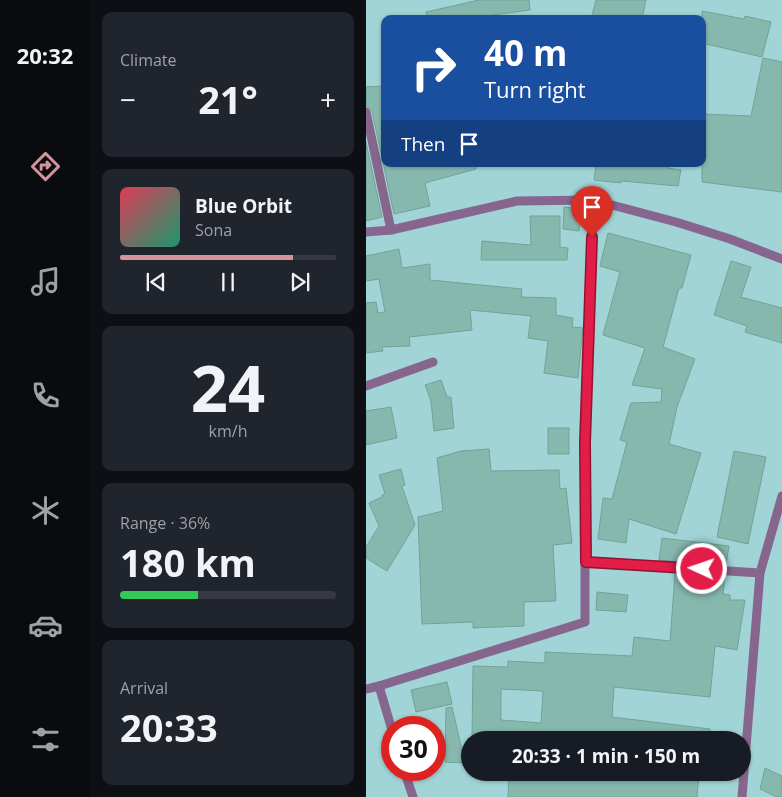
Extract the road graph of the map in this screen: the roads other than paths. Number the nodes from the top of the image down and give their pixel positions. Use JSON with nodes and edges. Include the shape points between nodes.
{"nodes":[{"id":1,"x":366,"y":112,"type":"edge"},
{"id":2,"x":593,"y":200,"type":"junction"},
{"id":3,"x":392,"y":230,"type":"junction"},
{"id":4,"x":366,"y":232,"type":"edge"},
{"id":5,"x":782,"y":259,"type":"edge"},
{"id":6,"x":433,"y":362,"type":"dead end"},
{"id":7,"x":366,"y":386,"type":"edge"},
{"id":8,"x":782,"y":496,"type":"edge"},
{"id":9,"x":586,"y":562,"type":"junction"},
{"id":10,"x":760,"y":573,"type":"junction"},
{"id":11,"x":379,"y":686,"type":"junction"},
{"id":12,"x":366,"y":689,"type":"edge"},
{"id":13,"x":388,"y":716,"type":"edge"},
{"id":14,"x":408,"y":781,"type":"edge"},
{"id":15,"x":413,"y":797,"type":"edge"},
{"id":16,"x":742,"y":797,"type":"edge"}],
"edges":[{"from":1,"to":3,"type":"street"},
{"from":2,"to":3,"type":"street","via":[[517,202]]},
{"from":2,"to":5,"type":"street","via":[[676,222]]},
{"from":2,"to":9,"type":"street","via":[[585,443]]},
{"from":3,"to":4,"type":"street"},
{"from":6,"to":7,"type":"street"},
{"from":8,"to":10,"type":"street"},
{"from":9,"to":10,"type":"street"},
{"from":9,"to":11,"type":"street","via":[[585,622]]},
{"from":10,"to":16,"type":"street"},
{"from":11,"to":12,"type":"street"},
{"from":11,"to":13,"type":"street"},
{"from":14,"to":15,"type":"street"}]}
